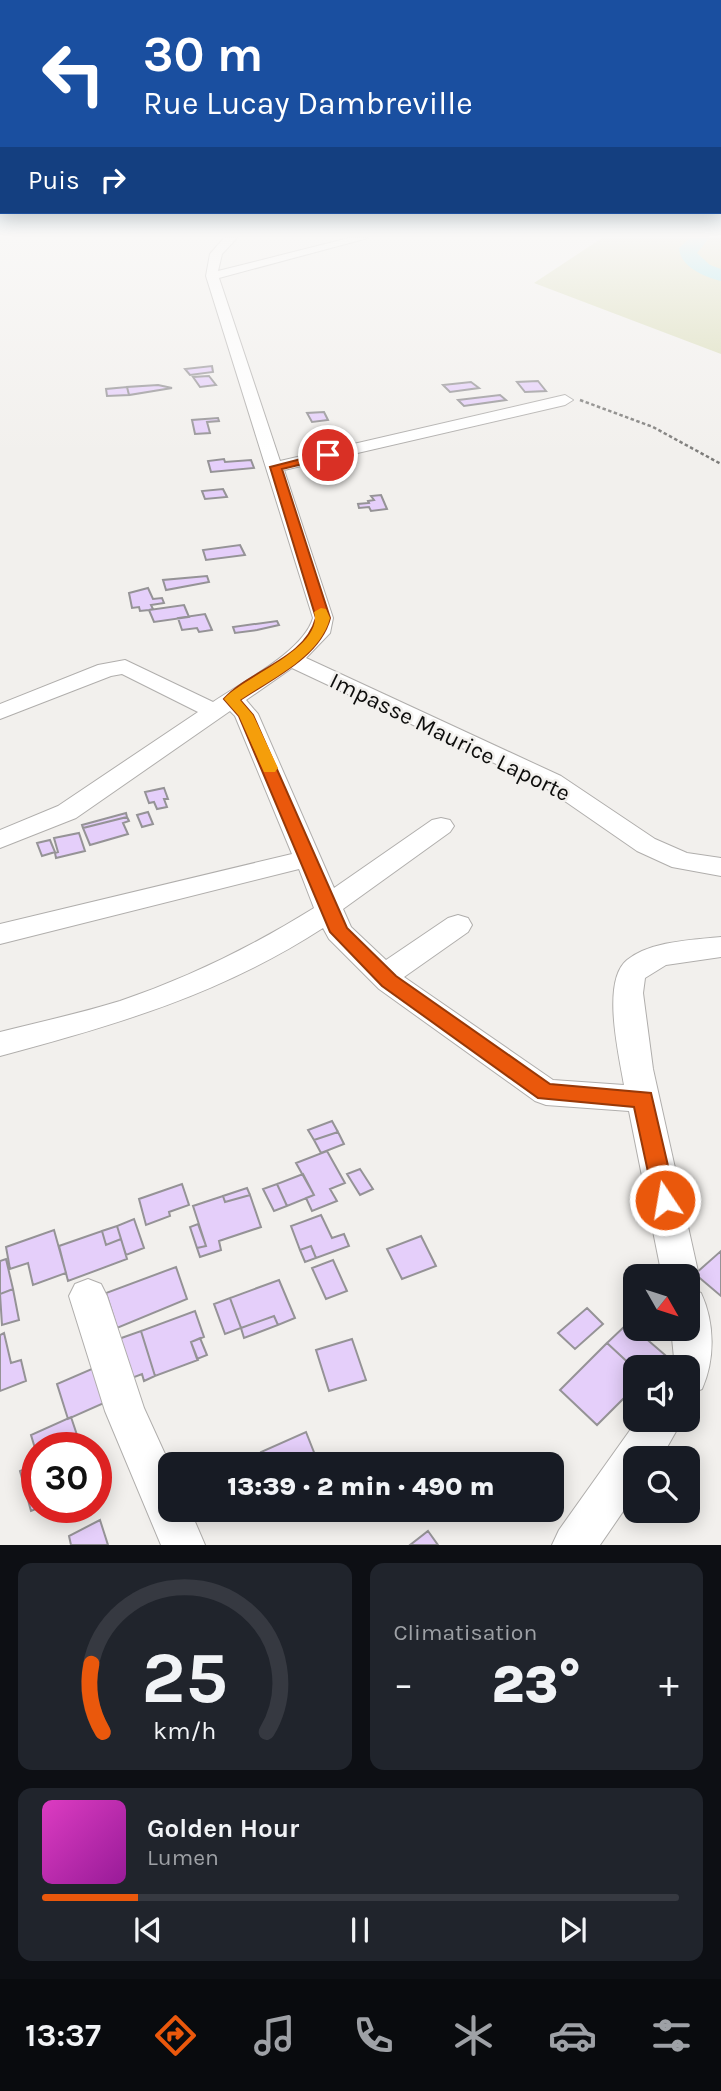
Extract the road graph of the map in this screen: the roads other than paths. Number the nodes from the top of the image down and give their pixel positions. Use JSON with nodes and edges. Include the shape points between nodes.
{"nodes":[{"id":1,"x":223,"y":310,"type":"edge"},
{"id":2,"x":565,"y":400,"type":"road end"},
{"id":3,"x":275,"y":467,"type":"junction"},
{"id":4,"x":290,"y":659,"type":"junction"},
{"id":5,"x":223,"y":705,"type":"junction"},
{"id":6,"x":0,"y":712,"type":"edge"},
{"id":7,"x":441,"y":826,"type":"dead end"},
{"id":8,"x":0,"y":840,"type":"edge"},
{"id":9,"x":306,"y":859,"type":"junction"},
{"id":10,"x":721,"y":867,"type":"edge"},
{"id":11,"x":329,"y":909,"type":"junction"},
{"id":12,"x":458,"y":925,"type":"dead end"},
{"id":13,"x":0,"y":934,"type":"edge"},
{"id":14,"x":721,"y":947,"type":"edge"},
{"id":15,"x":384,"y":976,"type":"junction"},
{"id":16,"x":0,"y":1044,"type":"edge"},
{"id":17,"x":643,"y":1099,"type":"junction"},
{"id":18,"x":678,"y":1264,"type":"edge"},
{"id":19,"x":88,"y":1296,"type":"dead end"},
{"id":20,"x":623,"y":1476,"type":"edge"},
{"id":21,"x":183,"y":1545,"type":"edge"},
{"id":22,"x":574,"y":1545,"type":"edge"}],
"edges":[{"from":1,"to":3,"type":"street"},
{"from":2,"to":3,"type":"street"},
{"from":3,"to":4,"type":"street","via":[[323,618],[319,633]]},
{"from":4,"to":5,"type":"street"},
{"from":4,"to":10,"type":"street","name":"Impasse Maurice Laporte","via":[[552,781],[646,845],[681,861]]},
{"from":5,"to":6,"type":"street","via":[[125,667],[106,670]]},
{"from":5,"to":8,"type":"street","via":[[68,812]]},
{"from":5,"to":9,"type":"street","via":[[246,715]]},
{"from":7,"to":11,"type":"street"},
{"from":9,"to":11,"type":"street"},
{"from":9,"to":13,"type":"street"},
{"from":11,"to":15,"type":"street","via":[[339,932]]},
{"from":11,"to":16,"type":"street","via":[[291,936],[222,972],[146,1003]]},
{"from":12,"to":15,"type":"street"},
{"from":14,"to":17,"type":"street","via":[[671,953],[640,965],[629,977],[628,1011]]},
{"from":15,"to":17,"type":"street","via":[[546,1092]]},
{"from":17,"to":18,"type":"street"},
{"from":19,"to":21,"type":"street","via":[[125,1411]]},
{"from":20,"to":22,"type":"street"}]}
